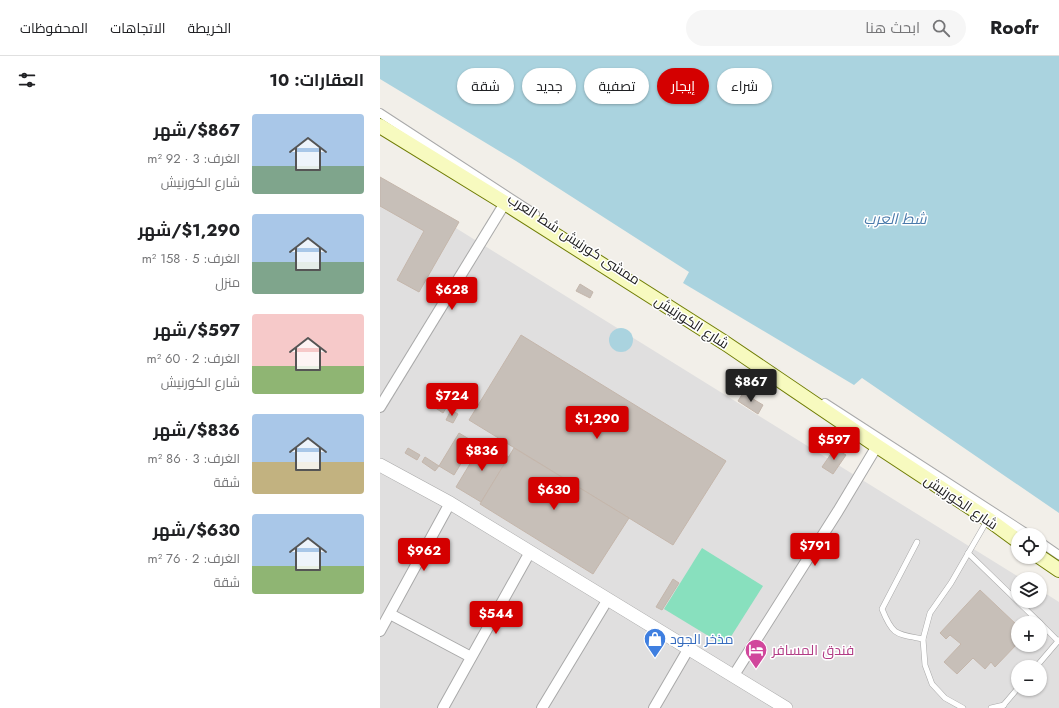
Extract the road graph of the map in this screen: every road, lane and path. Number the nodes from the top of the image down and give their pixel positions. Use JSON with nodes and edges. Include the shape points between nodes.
{"nodes":[{"id":1,"x":380,"y":113,"type":"edge"},
{"id":2,"x":380,"y":126,"type":"edge"},
{"id":3,"x":505,"y":203,"type":"junction"},
{"id":4,"x":380,"y":407,"type":"edge"},
{"id":5,"x":877,"y":446,"type":"junction"},
{"id":6,"x":380,"y":465,"type":"edge"},
{"id":7,"x":450,"y":503,"type":"junction"},
{"id":8,"x":988,"y":519,"type":"junction"},
{"id":9,"x":1018,"y":528,"type":"edge"},
{"id":10,"x":1011,"y":536,"type":"edge"},
{"id":11,"x":917,"y":542,"type":"dead end"},
{"id":12,"x":1047,"y":547,"type":"edge"},
{"id":13,"x":530,"y":552,"type":"junction"},
{"id":14,"x":968,"y":553,"type":"junction"},
{"id":15,"x":1059,"y":555,"type":"edge"},
{"id":16,"x":1047,"y":562,"type":"edge"},
{"id":17,"x":1059,"y":570,"type":"edge"},
{"id":18,"x":608,"y":599,"type":"junction"},
{"id":19,"x":390,"y":614,"type":"junction"},
{"id":20,"x":1033,"y":616,"type":"edge"},
{"id":21,"x":1047,"y":630,"type":"edge"},
{"id":22,"x":380,"y":631,"type":"edge"},
{"id":23,"x":923,"y":639,"type":"junction"},
{"id":24,"x":1059,"y":641,"type":"edge"},
{"id":25,"x":690,"y":648,"type":"junction"},
{"id":26,"x":471,"y":657,"type":"junction"},
{"id":27,"x":1042,"y":660,"type":"edge"},
{"id":28,"x":734,"y":676,"type":"junction"},
{"id":29,"x":1011,"y":696,"type":"edge"},
{"id":30,"x":1003,"y":706,"type":"edge"},
{"id":31,"x":783,"y":707,"type":"edge"},
{"id":32,"x":443,"y":708,"type":"edge"},
{"id":33,"x":542,"y":708,"type":"edge"},
{"id":34,"x":654,"y":708,"type":"edge"},
{"id":35,"x":963,"y":708,"type":"edge"},
{"id":36,"x":991,"y":708,"type":"edge"}],
"edges":[{"from":1,"to":9,"type":"street","name":"ممشى كورنيش شط العرب"},
{"from":2,"to":3,"type":"main road","name":"شارع الكورنيش"},
{"from":3,"to":4,"type":"street"},
{"from":3,"to":5,"type":"main road","name":"شارع الكورنيش","via":[[725,343]]},
{"from":5,"to":8,"type":"main road","name":"شارع الكورنيش"},
{"from":5,"to":28,"type":"street"},
{"from":6,"to":7,"type":"street"},
{"from":7,"to":13,"type":"street"},
{"from":7,"to":19,"type":"street"},
{"from":8,"to":10,"type":"main road","name":"شارع الكورنيش"},
{"from":8,"to":14,"type":"lane"},
{"from":11,"to":23,"type":"lane","via":[[882,609],[889,626],[898,634]]},
{"from":12,"to":15,"type":"street"},
{"from":13,"to":18,"type":"street"},
{"from":13,"to":26,"type":"street"},
{"from":14,"to":20,"type":"lane"},
{"from":14,"to":23,"type":"lane","via":[[930,613]]},
{"from":16,"to":17,"type":"main road"},
{"from":18,"to":25,"type":"street"},
{"from":18,"to":33,"type":"street"},
{"from":19,"to":22,"type":"street"},
{"from":19,"to":26,"type":"street"},
{"from":21,"to":24,"type":"lane"},
{"from":23,"to":35,"type":"lane","via":[[925,665],[932,684],[945,698]]},
{"from":24,"to":27,"type":"lane"},
{"from":25,"to":28,"type":"street"},
{"from":25,"to":34,"type":"street"},
{"from":26,"to":32,"type":"street"},
{"from":28,"to":31,"type":"street"},
{"from":29,"to":30,"type":"lane"},
{"from":30,"to":36,"type":"lane"}]}
